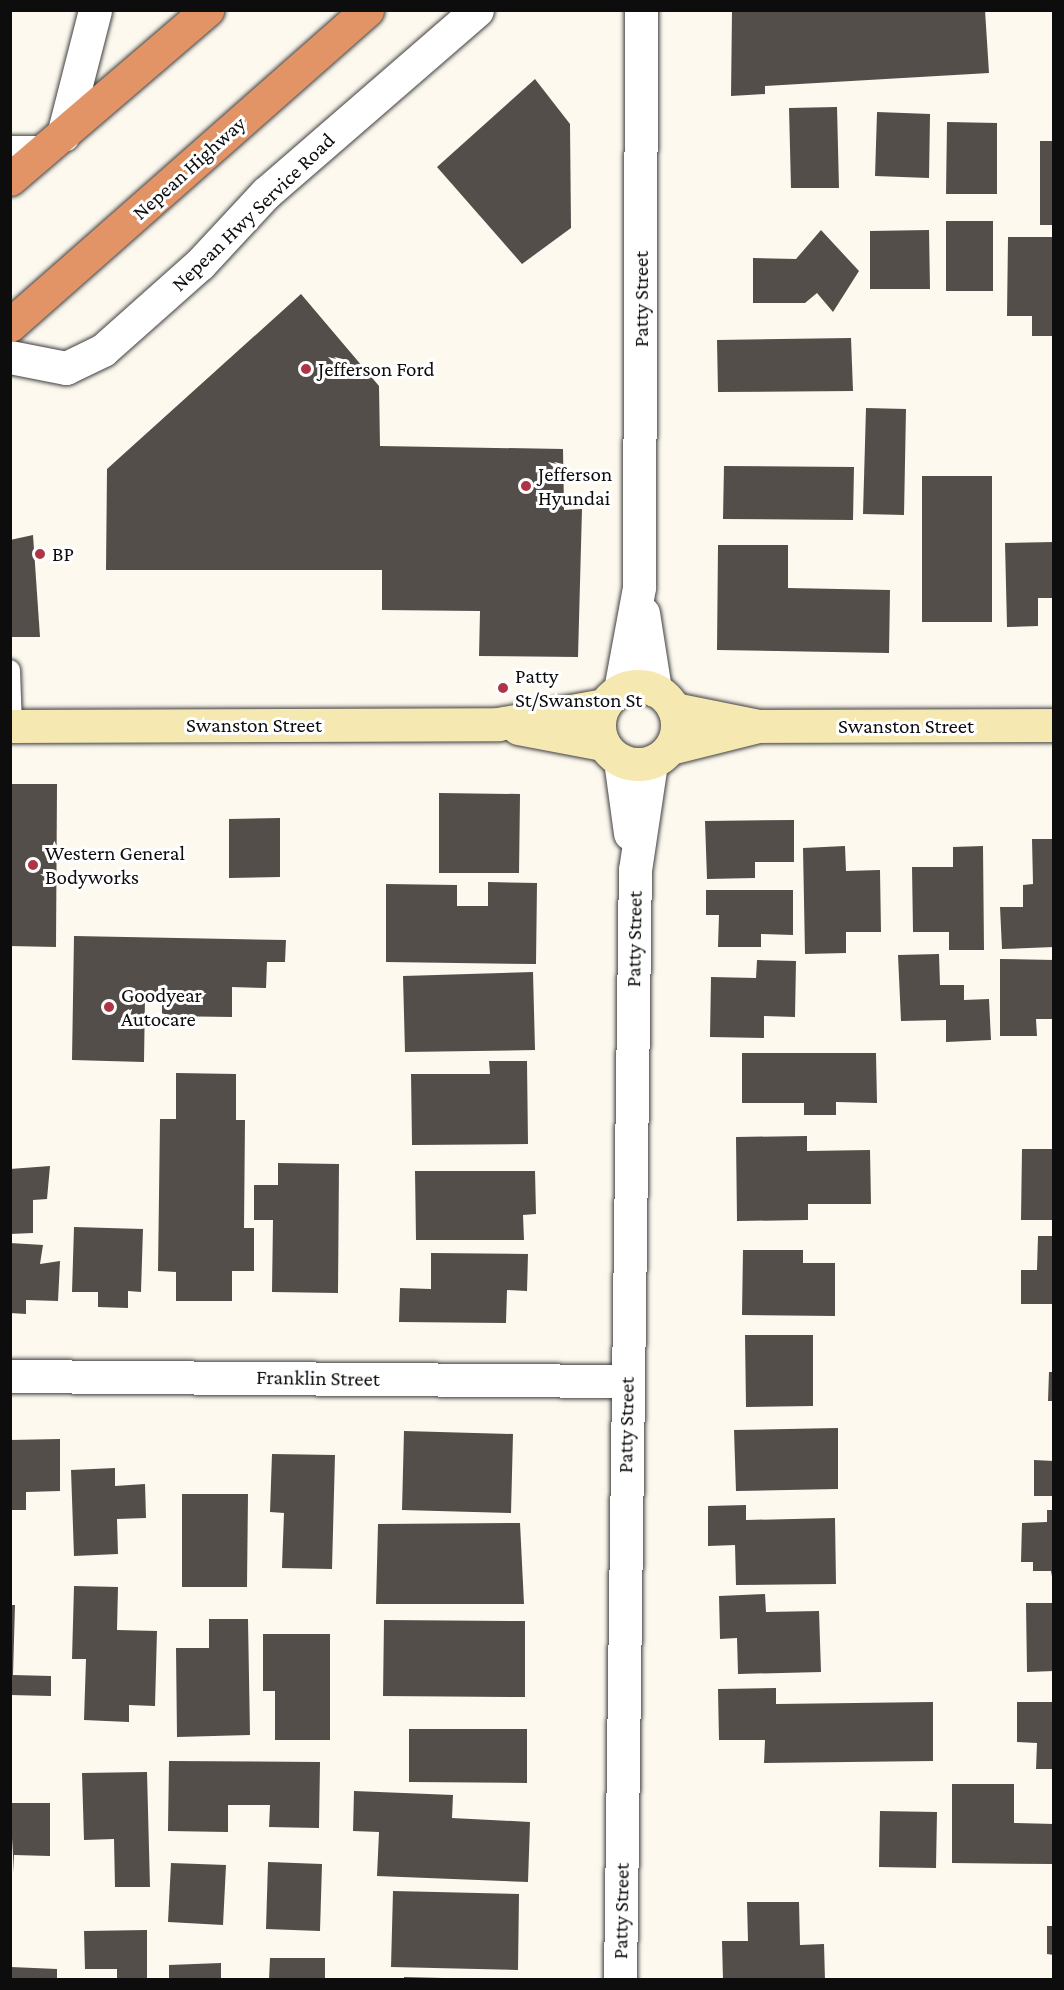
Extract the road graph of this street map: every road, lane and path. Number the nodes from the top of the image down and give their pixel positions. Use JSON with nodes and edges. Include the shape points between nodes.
{"nodes":[{"id":1,"x":95,"y":10,"type":"edge"},
{"id":2,"x":207,"y":10,"type":"edge"},
{"id":3,"x":367,"y":10,"type":"edge"},
{"id":4,"x":477,"y":10,"type":"edge"},
{"id":5,"x":641,"y":10,"type":"edge"},
{"id":6,"x":56,"y":140,"type":"junction"},
{"id":7,"x":10,"y":146,"type":"edge"},
{"id":8,"x":10,"y":179,"type":"edge"},
{"id":9,"x":10,"y":325,"type":"edge"},
{"id":10,"x":10,"y":357,"type":"edge"},
{"id":11,"x":639,"y":587,"type":"junction"},
{"id":12,"x":10,"y":670,"type":"edge"},
{"id":13,"x":612,"y":697,"type":"junction"},
{"id":14,"x":665,"y":699,"type":"junction"},
{"id":15,"x":498,"y":724,"type":"junction"},
{"id":16,"x":1053,"y":725,"type":"edge"},
{"id":17,"x":11,"y":726,"type":"edge"},
{"id":18,"x":758,"y":726,"type":"junction"},
{"id":19,"x":636,"y":754,"type":"junction"},
{"id":20,"x":10,"y":1376,"type":"edge"},
{"id":21,"x":626,"y":1381,"type":"junction"},
{"id":22,"x":620,"y":1980,"type":"edge"}],
"edges":[{"from":1,"to":6,"type":"street"},
{"from":2,"to":6,"type":"highway"},
{"from":3,"to":9,"type":"highway","name":"Nepean Highway"},
{"from":4,"to":10,"type":"street","name":"Nepean Hwy Service Road","via":[[266,193],[200,264],[103,350],[66,368]]},
{"from":5,"to":11,"type":"street","name":"Patty Street"},
{"from":6,"to":7,"type":"lane"},
{"from":6,"to":8,"type":"highway"},
{"from":11,"to":13,"type":"street","name":"Patty Street"},
{"from":11,"to":14,"type":"street","name":"Patty Street"},
{"from":12,"to":17,"type":"lane"},
{"from":13,"to":14,"type":"street","name":"Swanston Street"},
{"from":13,"to":15,"type":"street","name":"Swanston Street"},
{"from":13,"to":19,"type":"street","via":[[599,718]]},
{"from":14,"to":18,"type":"street","name":"Swanston Street"},
{"from":14,"to":19,"type":"street","via":[[677,729]]},
{"from":15,"to":17,"type":"street","name":"Swanston Street"},
{"from":15,"to":19,"type":"street","name":"Swanston Street"},
{"from":16,"to":18,"type":"street","name":"Swanston Street"},
{"from":18,"to":19,"type":"street","name":"Swanston Street"},
{"from":19,"to":21,"type":"street","name":"Patty Street"},
{"from":20,"to":21,"type":"street","name":"Franklin Street"},
{"from":21,"to":22,"type":"street","name":"Patty Street"}]}
